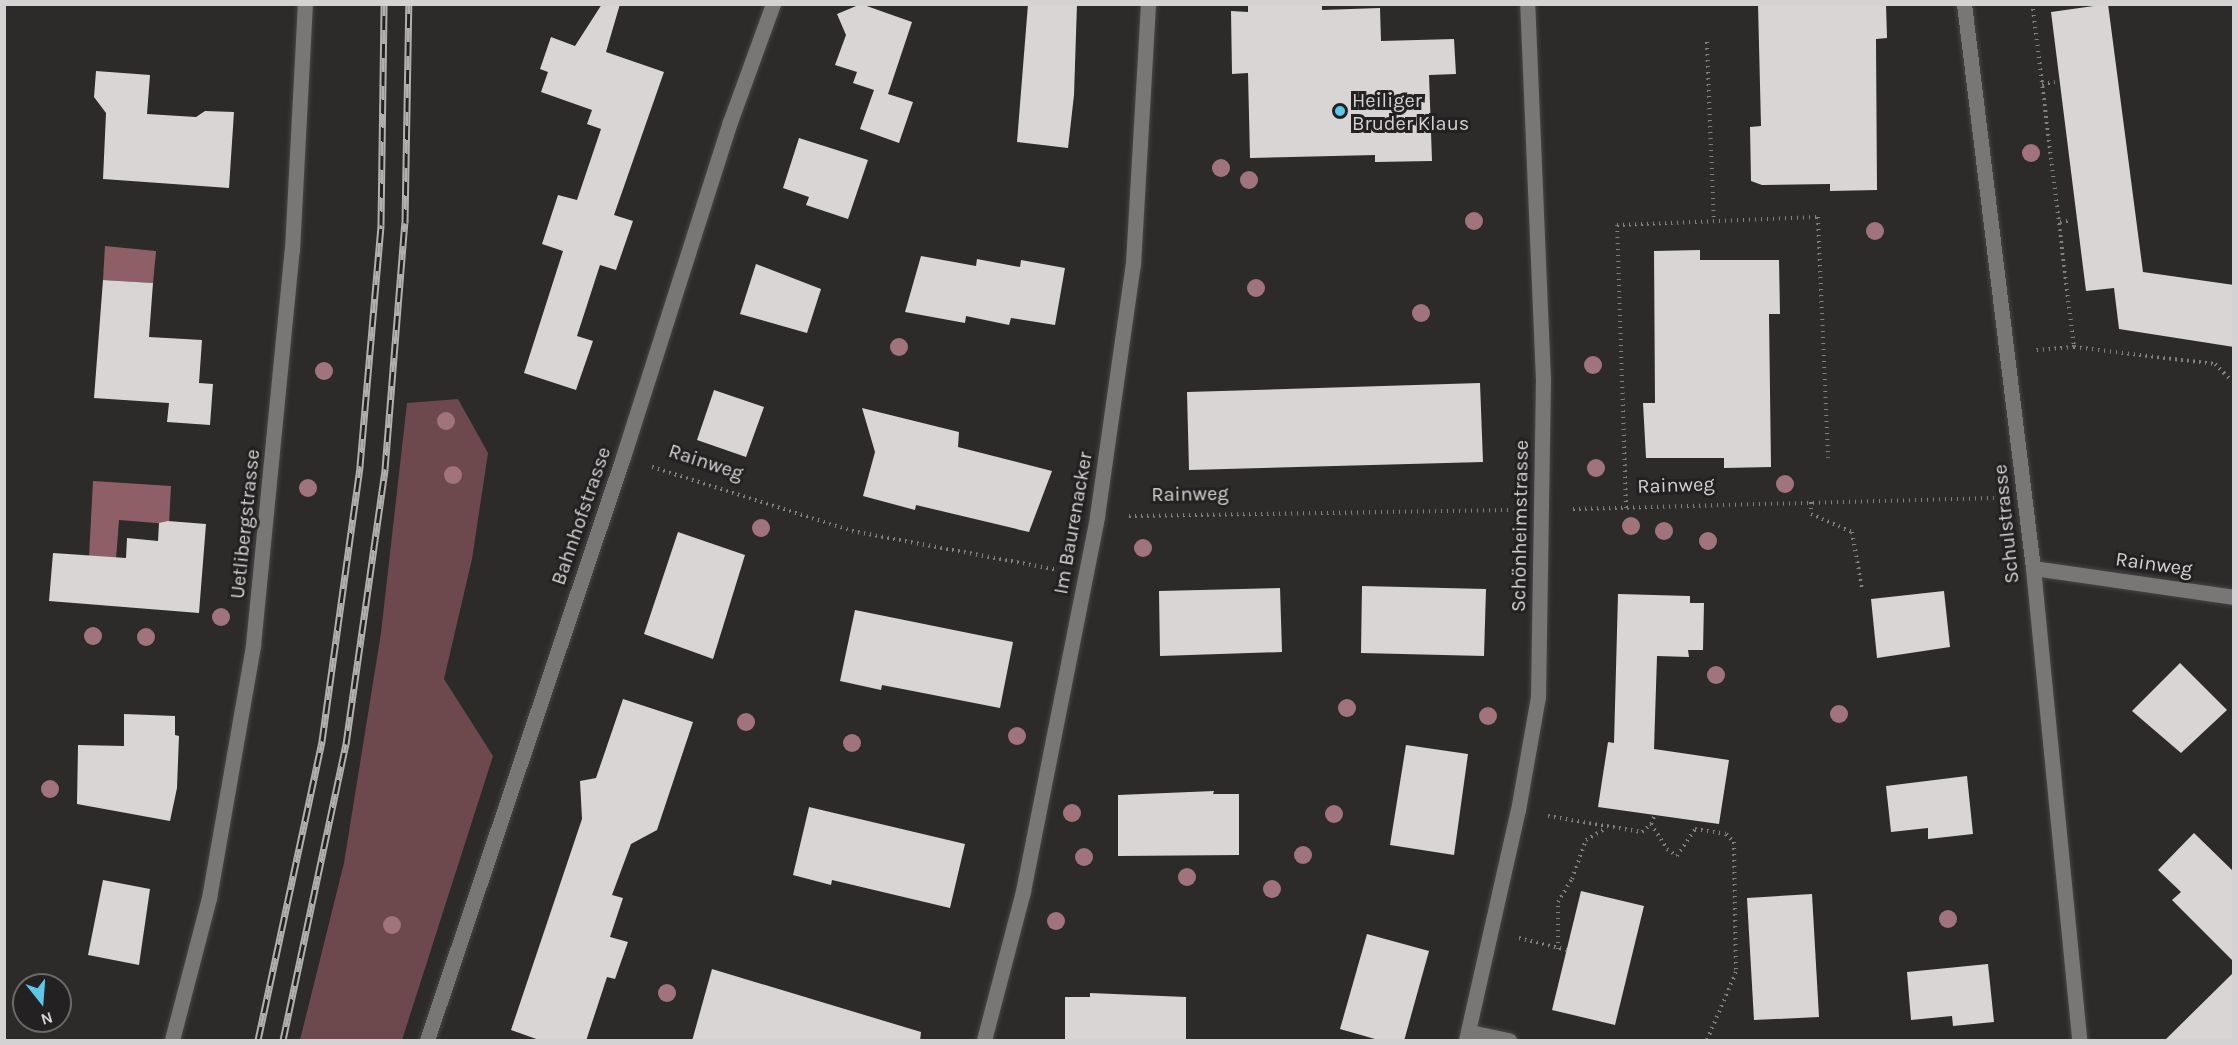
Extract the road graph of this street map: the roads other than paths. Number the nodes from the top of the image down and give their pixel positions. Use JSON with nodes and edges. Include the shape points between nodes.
{"nodes":[{"id":1,"x":305,"y":4,"type":"edge"},
{"id":2,"x":773,"y":4,"type":"edge"},
{"id":3,"x":1148,"y":4,"type":"edge"},
{"id":4,"x":1527,"y":4,"type":"edge"},
{"id":5,"x":1964,"y":4,"type":"edge"},
{"id":6,"x":2032,"y":568,"type":"junction"},
{"id":7,"x":2234,"y":597,"type":"edge"},
{"id":8,"x":1468,"y":1036,"type":"edge"},
{"id":9,"x":172,"y":1041,"type":"edge"},
{"id":10,"x":427,"y":1041,"type":"edge"},
{"id":11,"x":984,"y":1041,"type":"edge"},
{"id":12,"x":1509,"y":1041,"type":"edge"},
{"id":13,"x":2079,"y":1041,"type":"edge"}],
"edges":[{"from":1,"to":9,"type":"street","name":"Uetlibergstrasse","via":[[292,250],[254,645],[209,898]]},
{"from":2,"to":10,"type":"street","name":"Bahnhofstrasse","via":[[730,122],[623,457]]},
{"from":3,"to":11,"type":"street","name":"Im Baurenacker","via":[[1133,264],[1097,516],[1023,891]]},
{"from":4,"to":8,"type":"street","name":"Schönheimstrasse","via":[[1543,380],[1538,697],[1518,810]]},
{"from":5,"to":6,"type":"street","name":"Schulstrasse"},
{"from":6,"to":7,"type":"street","name":"Rainweg"},
{"from":6,"to":13,"type":"street","name":"Schulstrasse"},
{"from":8,"to":12,"type":"street"}]}
